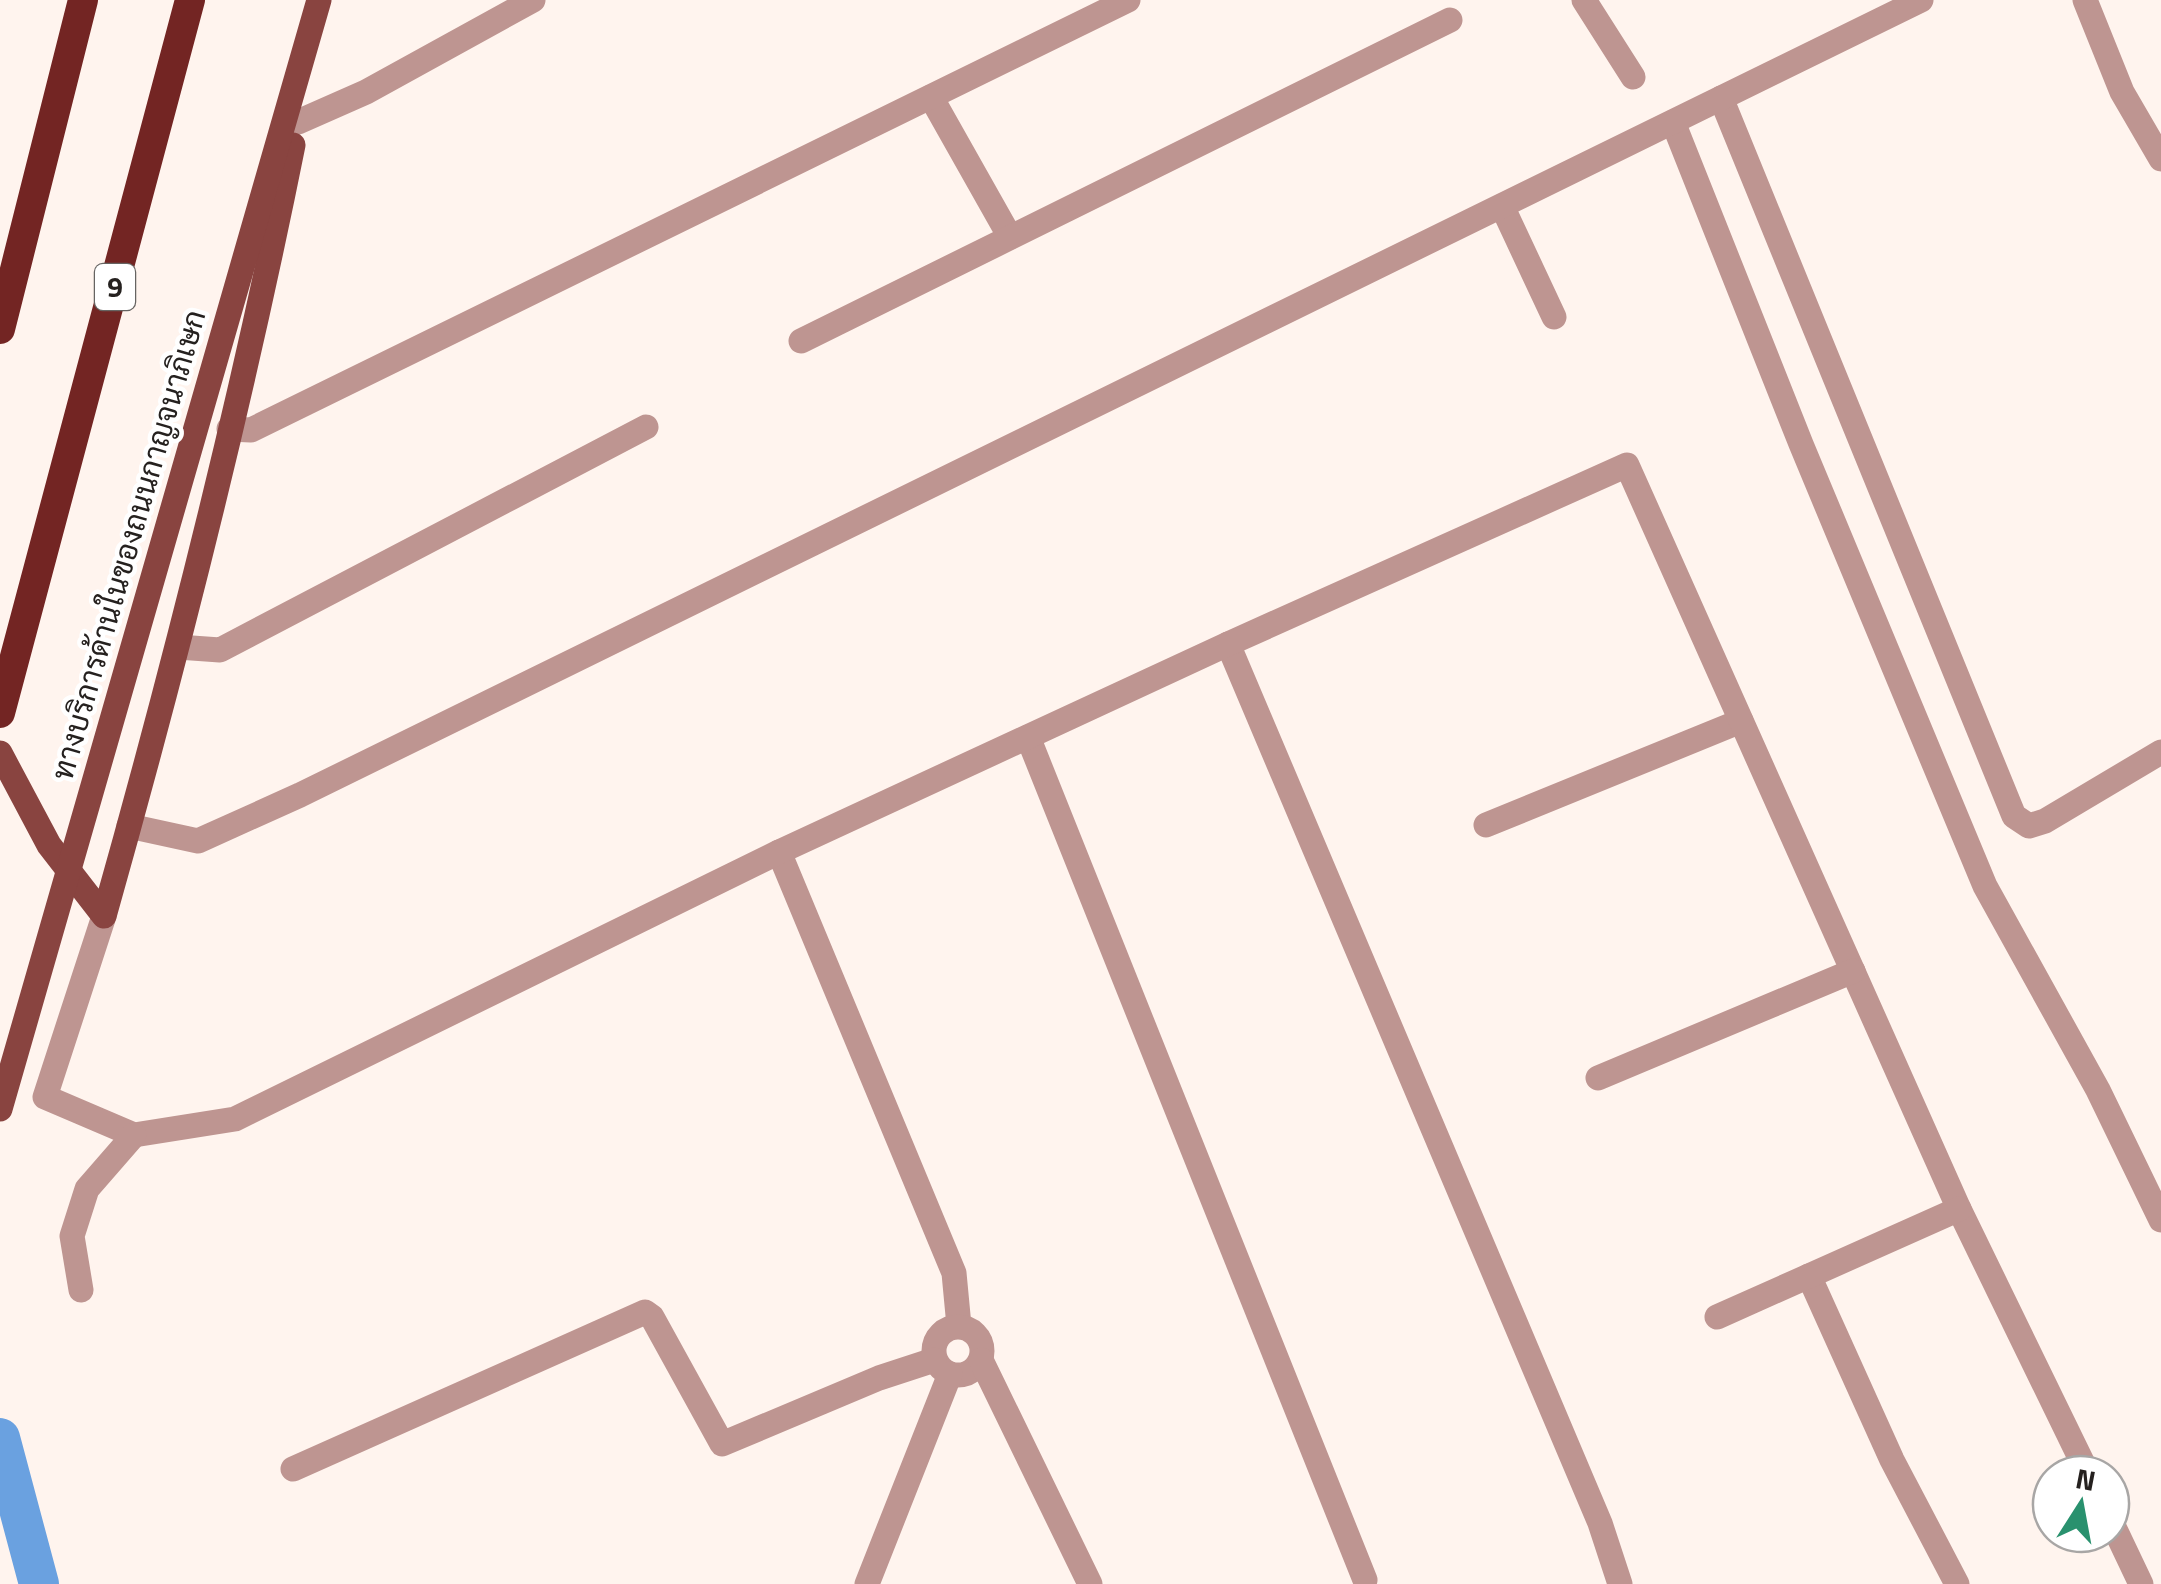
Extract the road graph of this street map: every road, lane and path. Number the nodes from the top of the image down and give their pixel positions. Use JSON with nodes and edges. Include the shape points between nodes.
{"nodes":[{"id":1,"x":83,"y":0,"type":"edge"},
{"id":2,"x":190,"y":0,"type":"edge"},
{"id":3,"x":320,"y":0,"type":"edge"},
{"id":4,"x":532,"y":0,"type":"edge"},
{"id":5,"x":1128,"y":0,"type":"edge"},
{"id":6,"x":1584,"y":0,"type":"edge"},
{"id":7,"x":1921,"y":0,"type":"edge"},
{"id":8,"x":2085,"y":0,"type":"edge"},
{"id":9,"x":1450,"y":20,"type":"dead end"},
{"id":10,"x":312,"y":27,"type":"junction"},
{"id":11,"x":1633,"y":77,"type":"dead end"},
{"id":12,"x":931,"y":97,"type":"junction"},
{"id":13,"x":1721,"y":98,"type":"junction"},
{"id":14,"x":298,"y":122,"type":"junction"},
{"id":15,"x":1673,"y":122,"type":"junction"},
{"id":16,"x":2161,"y":159,"type":"edge"},
{"id":17,"x":1502,"y":206,"type":"junction"},
{"id":18,"x":1010,"y":237,"type":"junction"},
{"id":19,"x":1554,"y":318,"type":"dead end"},
{"id":20,"x":0,"y":329,"type":"edge"},
{"id":21,"x":801,"y":341,"type":"dead end"},
{"id":22,"x":646,"y":427,"type":"dead end"},
{"id":23,"x":230,"y":429,"type":"junction"},
{"id":24,"x":1228,"y":644,"type":"junction"},
{"id":25,"x":178,"y":647,"type":"junction"},
{"id":26,"x":0,"y":712,"type":"edge"},
{"id":27,"x":1741,"y":721,"type":"junction"},
{"id":28,"x":1028,"y":737,"type":"junction"},
{"id":29,"x":2161,"y":752,"type":"edge"},
{"id":30,"x":0,"y":753,"type":"edge"},
{"id":31,"x":1486,"y":825,"type":"dead end"},
{"id":32,"x":129,"y":826,"type":"junction"},
{"id":33,"x":779,"y":852,"type":"junction"},
{"id":34,"x":104,"y":916,"type":"junction"},
{"id":35,"x":1853,"y":971,"type":"junction"},
{"id":36,"x":1598,"y":1078,"type":"dead end"},
{"id":37,"x":0,"y":1109,"type":"edge"},
{"id":38,"x":134,"y":1135,"type":"junction"},
{"id":39,"x":1959,"y":1208,"type":"junction"},
{"id":40,"x":2161,"y":1220,"type":"edge"},
{"id":41,"x":1808,"y":1276,"type":"junction"},
{"id":42,"x":81,"y":1290,"type":"dead end"},
{"id":43,"x":1717,"y":1317,"type":"dead end"},
{"id":44,"x":959,"y":1326,"type":"junction"},
{"id":45,"x":981,"y":1360,"type":"junction"},
{"id":46,"x":942,"y":1367,"type":"junction"},
{"id":47,"x":2078,"y":1454,"type":"edge"},
{"id":48,"x":293,"y":1468,"type":"dead end"},
{"id":49,"x":2127,"y":1554,"type":"edge"},
{"id":50,"x":1365,"y":1580,"type":"dead end"},
{"id":51,"x":867,"y":1584,"type":"edge"},
{"id":52,"x":1090,"y":1584,"type":"edge"},
{"id":53,"x":1620,"y":1584,"type":"edge"},
{"id":54,"x":1956,"y":1584,"type":"edge"},
{"id":55,"x":2142,"y":1584,"type":"edge"}],
"edges":[{"from":1,"to":20,"type":"highway"},
{"from":2,"to":26,"type":"highway","number":"9"},
{"from":3,"to":10,"type":"main road","name":"ทางบริการด้านในของถนนกาญจนาภิเษก"},
{"from":4,"to":14,"type":"street"},
{"from":5,"to":12,"type":"street"},
{"from":6,"to":11,"type":"street"},
{"from":7,"to":13,"type":"street"},
{"from":8,"to":16,"type":"street","via":[[2122,92]]},
{"from":9,"to":18,"type":"street"},
{"from":10,"to":14,"type":"main road"},
{"from":10,"to":37,"type":"main road","name":"ทางบริการด้านในของถนนกาญจนาภิเษก"},
{"from":12,"to":18,"type":"street"},
{"from":12,"to":23,"type":"street","via":[[251,430]]},
{"from":13,"to":15,"type":"street"},
{"from":13,"to":29,"type":"street","via":[[2014,816],[2029,826],[2045,820]]},
{"from":14,"to":23,"type":"main road"},
{"from":15,"to":17,"type":"street"},
{"from":15,"to":40,"type":"street","via":[[1985,886]]},
{"from":17,"to":19,"type":"street"},
{"from":17,"to":32,"type":"street","via":[[300,794],[198,840]]},
{"from":18,"to":21,"type":"street"},
{"from":22,"to":25,"type":"street","via":[[220,650]]},
{"from":23,"to":25,"type":"main road"},
{"from":24,"to":27,"type":"street","via":[[1627,465]]},
{"from":24,"to":28,"type":"street"},
{"from":24,"to":53,"type":"street","via":[[1600,1523]]},
{"from":25,"to":32,"type":"main road"},
{"from":27,"to":31,"type":"street"},
{"from":27,"to":35,"type":"street"},
{"from":28,"to":33,"type":"street"},
{"from":28,"to":50,"type":"street"},
{"from":30,"to":34,"type":"main road","via":[[49,845]]},
{"from":32,"to":34,"type":"main road"},
{"from":33,"to":38,"type":"street","via":[[236,1119]]},
{"from":33,"to":44,"type":"street","via":[[954,1273]]},
{"from":34,"to":38,"type":"street","via":[[45,1097]]},
{"from":35,"to":36,"type":"street"},
{"from":35,"to":39,"type":"street"},
{"from":38,"to":42,"type":"street","via":[[87,1189],[72,1236]]},
{"from":39,"to":41,"type":"street"},
{"from":39,"to":47,"type":"street"},
{"from":41,"to":43,"type":"street"},
{"from":41,"to":54,"type":"street"},
{"from":44,"to":45,"type":"street","via":[[979,1338]]},
{"from":44,"to":46,"type":"street","via":[[937,1336]]},
{"from":45,"to":46,"type":"street","via":[[968,1373]]},
{"from":45,"to":52,"type":"street"},
{"from":46,"to":48,"type":"street","via":[[879,1378],[722,1444],[645,1312]]},
{"from":46,"to":51,"type":"street"},
{"from":49,"to":55,"type":"street"}]}
